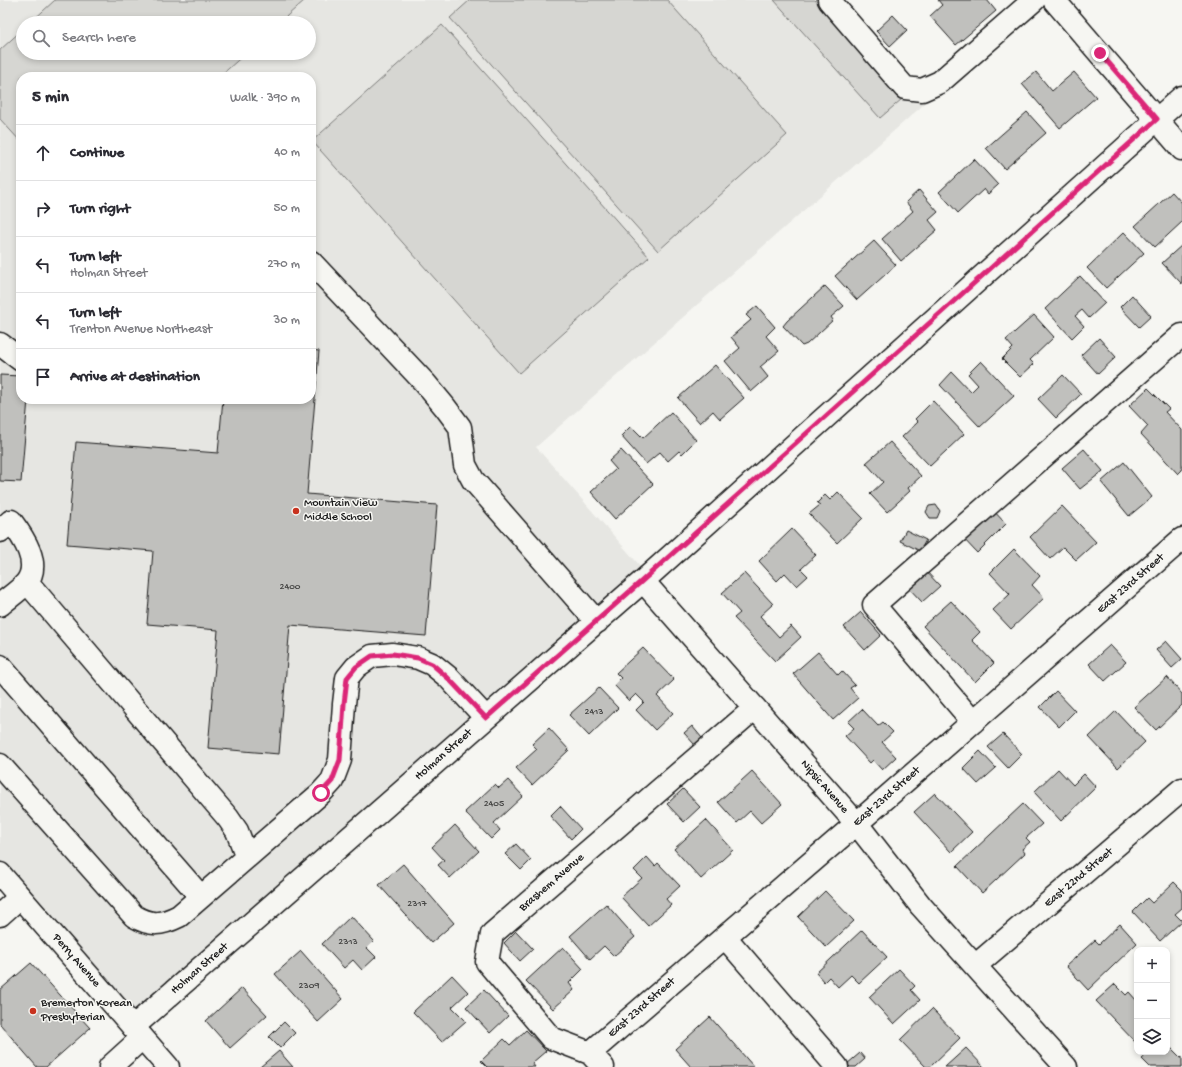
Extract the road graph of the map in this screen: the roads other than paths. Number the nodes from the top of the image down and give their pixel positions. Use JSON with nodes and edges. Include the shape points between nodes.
{"nodes":[{"id":1,"x":829,"y":0,"type":"edge"},
{"id":2,"x":1034,"y":0,"type":"edge"},
{"id":3,"x":1054,"y":0,"type":"edge"},
{"id":4,"x":1182,"y":97,"type":"edge"},
{"id":5,"x":1157,"y":119,"type":"junction"},
{"id":6,"x":1182,"y":149,"type":"edge"},
{"id":7,"x":316,"y":267,"type":"edge"},
{"id":8,"x":1182,"y":335,"type":"edge"},
{"id":9,"x":0,"y":344,"type":"edge"},
{"id":10,"x":16,"y":356,"type":"edge"},
{"id":11,"x":4,"y":521,"type":"edge"},
{"id":12,"x":1182,"y":539,"type":"edge"},
{"id":13,"x":643,"y":580,"type":"junction"},
{"id":14,"x":27,"y":582,"type":"junction"},
{"id":15,"x":0,"y":605,"type":"edge"},
{"id":16,"x":597,"y":622,"type":"junction"},
{"id":17,"x":0,"y":666,"type":"edge"},
{"id":18,"x":756,"y":708,"type":"junction"},
{"id":19,"x":486,"y":718,"type":"junction"},
{"id":20,"x":973,"y":722,"type":"junction"},
{"id":21,"x":0,"y":765,"type":"edge"},
{"id":22,"x":1182,"y":789,"type":"edge"},
{"id":23,"x":857,"y":824,"type":"junction"},
{"id":24,"x":247,"y":858,"type":"junction"},
{"id":25,"x":0,"y":874,"type":"edge"},
{"id":26,"x":20,"y":897,"type":"junction"},
{"id":27,"x":202,"y":897,"type":"junction"},
{"id":28,"x":0,"y":915,"type":"edge"},
{"id":29,"x":725,"y":937,"type":"junction"},
{"id":30,"x":975,"y":966,"type":"junction"},
{"id":31,"x":138,"y":1032,"type":"junction"},
{"id":32,"x":597,"y":1060,"type":"edge"},
{"id":33,"x":110,"y":1067,"type":"edge"},
{"id":34,"x":168,"y":1067,"type":"edge"},
{"id":35,"x":837,"y":1067,"type":"edge"},
{"id":36,"x":1066,"y":1067,"type":"edge"}],
"edges":[{"from":1,"to":2,"type":"street","via":[[905,88],[922,90],[940,82]]},
{"from":3,"to":5,"type":"street"},
{"from":4,"to":5,"type":"street","name":"Holman Street"},
{"from":5,"to":6,"type":"street"},
{"from":5,"to":13,"type":"street","name":"Holman Street"},
{"from":7,"to":16,"type":"street","via":[[445,407],[460,428],[465,465],[474,480]]},
{"from":8,"to":20,"type":"street","via":[[874,605]]},
{"from":9,"to":10,"type":"street"},
{"from":11,"to":14,"type":"street","via":[[25,542],[33,562]]},
{"from":12,"to":20,"type":"street","name":"East 23rd Street"},
{"from":13,"to":16,"type":"street","name":"Holman Street"},
{"from":13,"to":18,"type":"street","name":"Nipsic Avenue"},
{"from":14,"to":15,"type":"street"},
{"from":14,"to":24,"type":"street","via":[[228,818],[237,831]]},
{"from":16,"to":19,"type":"street","name":"Holman Street"},
{"from":17,"to":27,"type":"street"},
{"from":18,"to":23,"type":"street","name":"Nipsic Avenue"},
{"from":18,"to":32,"type":"street","name":"Brashem Avenue","via":[[492,934],[487,962],[552,1038]]},
{"from":19,"to":24,"type":"street","via":[[432,664],[418,658],[393,654],[372,656],[356,667],[347,678],[340,760],[332,781]]},
{"from":19,"to":31,"type":"street","name":"Holman Street"},
{"from":20,"to":23,"type":"street","name":"East 23rd Street"},
{"from":21,"to":27,"type":"street","via":[[134,916],[145,922],[169,921]]},
{"from":22,"to":30,"type":"street","name":"East 22nd Street"},
{"from":23,"to":29,"type":"street","name":"East 23rd Street"},
{"from":23,"to":30,"type":"street","name":"Nipsic Avenue","via":[[921,906]]},
{"from":24,"to":27,"type":"street"},
{"from":25,"to":26,"type":"street","name":"Perry Avenue"},
{"from":26,"to":28,"type":"street"},
{"from":26,"to":31,"type":"street","name":"Perry Avenue"},
{"from":29,"to":32,"type":"street","name":"East 23rd Street"},
{"from":29,"to":35,"type":"street"},
{"from":30,"to":36,"type":"street","name":"Nipsic Avenue"},
{"from":31,"to":33,"type":"street","name":"Holman Street"},
{"from":31,"to":34,"type":"street","name":"Perry Avenue"}]}
